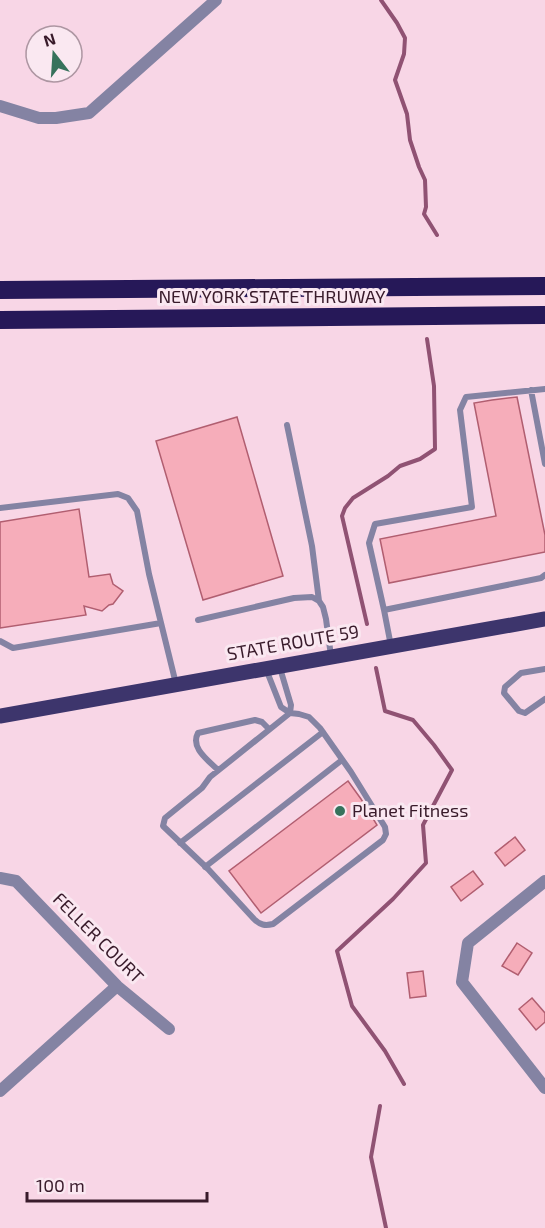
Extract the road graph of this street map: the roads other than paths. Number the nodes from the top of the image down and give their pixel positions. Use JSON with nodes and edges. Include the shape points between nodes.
{"nodes":[{"id":1,"x":216,"y":0,"type":"edge"},
{"id":2,"x":0,"y":106,"type":"edge"},
{"id":3,"x":545,"y":286,"type":"edge"},
{"id":4,"x":0,"y":290,"type":"edge"},
{"id":5,"x":545,"y":315,"type":"edge"},
{"id":6,"x":0,"y":320,"type":"edge"},
{"id":7,"x":545,"y":389,"type":"edge"},
{"id":8,"x":531,"y":390,"type":"junction"},
{"id":9,"x":287,"y":425,"type":"dead end"},
{"id":10,"x":545,"y":464,"type":"edge"},
{"id":11,"x":0,"y":508,"type":"edge"},
{"id":12,"x":545,"y":575,"type":"edge"},
{"id":13,"x":319,"y":601,"type":"junction"},
{"id":14,"x":384,"y":610,"type":"junction"},
{"id":15,"x":545,"y":619,"type":"edge"},
{"id":16,"x":198,"y":620,"type":"dead end"},
{"id":17,"x":161,"y":623,"type":"junction"},
{"id":18,"x":0,"y":641,"type":"edge"},
{"id":19,"x":391,"y":646,"type":"junction"},
{"id":20,"x":331,"y":657,"type":"junction"},
{"id":21,"x":272,"y":667,"type":"junction"},
{"id":22,"x":545,"y":669,"type":"edge"},
{"id":23,"x":176,"y":684,"type":"junction"},
{"id":24,"x":545,"y":699,"type":"edge"},
{"id":25,"x":290,"y":713,"type":"junction"},
{"id":26,"x":0,"y":716,"type":"edge"},
{"id":27,"x":269,"y":729,"type":"junction"},
{"id":28,"x":323,"y":732,"type":"junction"},
{"id":29,"x":342,"y":760,"type":"junction"},
{"id":30,"x":218,"y":770,"type":"junction"},
{"id":31,"x":180,"y":843,"type":"junction"},
{"id":32,"x":205,"y":867,"type":"junction"},
{"id":33,"x":0,"y":878,"type":"edge"},
{"id":34,"x":545,"y":881,"type":"edge"},
{"id":35,"x":117,"y":986,"type":"junction"},
{"id":36,"x":169,"y":1029,"type":"dead end"},
{"id":37,"x":545,"y":1088,"type":"edge"},
{"id":38,"x":0,"y":1091,"type":"edge"}],
"edges":[{"from":1,"to":2,"type":"street","via":[[89,113],[39,118]]},
{"from":3,"to":4,"type":"highway","name":"NEW YORK STATE THRUWAY"},
{"from":5,"to":6,"type":"highway","name":"NEW YORK STATE THRUWAY"},
{"from":7,"to":8,"type":"lane"},
{"from":8,"to":10,"type":"lane"},
{"from":8,"to":14,"type":"lane","via":[[466,398],[460,410],[472,507],[375,524],[369,543]]},
{"from":9,"to":13,"type":"lane"},
{"from":11,"to":17,"type":"lane","via":[[117,494],[129,498],[137,511]]},
{"from":12,"to":14,"type":"lane"},
{"from":13,"to":16,"type":"lane","via":[[312,597],[294,598]]},
{"from":13,"to":20,"type":"lane","via":[[326,619]]},
{"from":14,"to":19,"type":"lane"},
{"from":15,"to":19,"type":"main road","name":"STATE ROUTE 59"},
{"from":17,"to":18,"type":"lane","via":[[13,648]]},
{"from":17,"to":23,"type":"lane"},
{"from":19,"to":20,"type":"main road","name":"STATE ROUTE 59"},
{"from":20,"to":21,"type":"main road","name":"STATE ROUTE 59"},
{"from":21,"to":23,"type":"main road","name":"STATE ROUTE 59"},
{"from":21,"to":25,"type":"lane","via":[[291,705]]},
{"from":21,"to":25,"type":"lane","via":[[281,707]]},
{"from":22,"to":24,"type":"lane","via":[[521,674],[505,687],[504,693],[525,713]]},
{"from":23,"to":26,"type":"main road","name":"STATE ROUTE 59"},
{"from":25,"to":27,"type":"lane"},
{"from":25,"to":28,"type":"lane","via":[[309,717]]},
{"from":27,"to":30,"type":"lane"},
{"from":27,"to":30,"type":"lane","via":[[255,720],[198,733],[197,748]]},
{"from":28,"to":29,"type":"lane"},
{"from":28,"to":31,"type":"lane"},
{"from":29,"to":32,"type":"lane"},
{"from":29,"to":32,"type":"lane","via":[[386,827],[383,840],[266,926],[254,919]]},
{"from":30,"to":31,"type":"lane","via":[[165,818],[163,826]]},
{"from":31,"to":32,"type":"lane"},
{"from":33,"to":35,"type":"street","name":"FELLER COURT","via":[[16,881]]},
{"from":34,"to":37,"type":"street","via":[[468,943],[462,982]]},
{"from":35,"to":36,"type":"street","name":"FELLER COURT"},
{"from":35,"to":38,"type":"street"}]}
